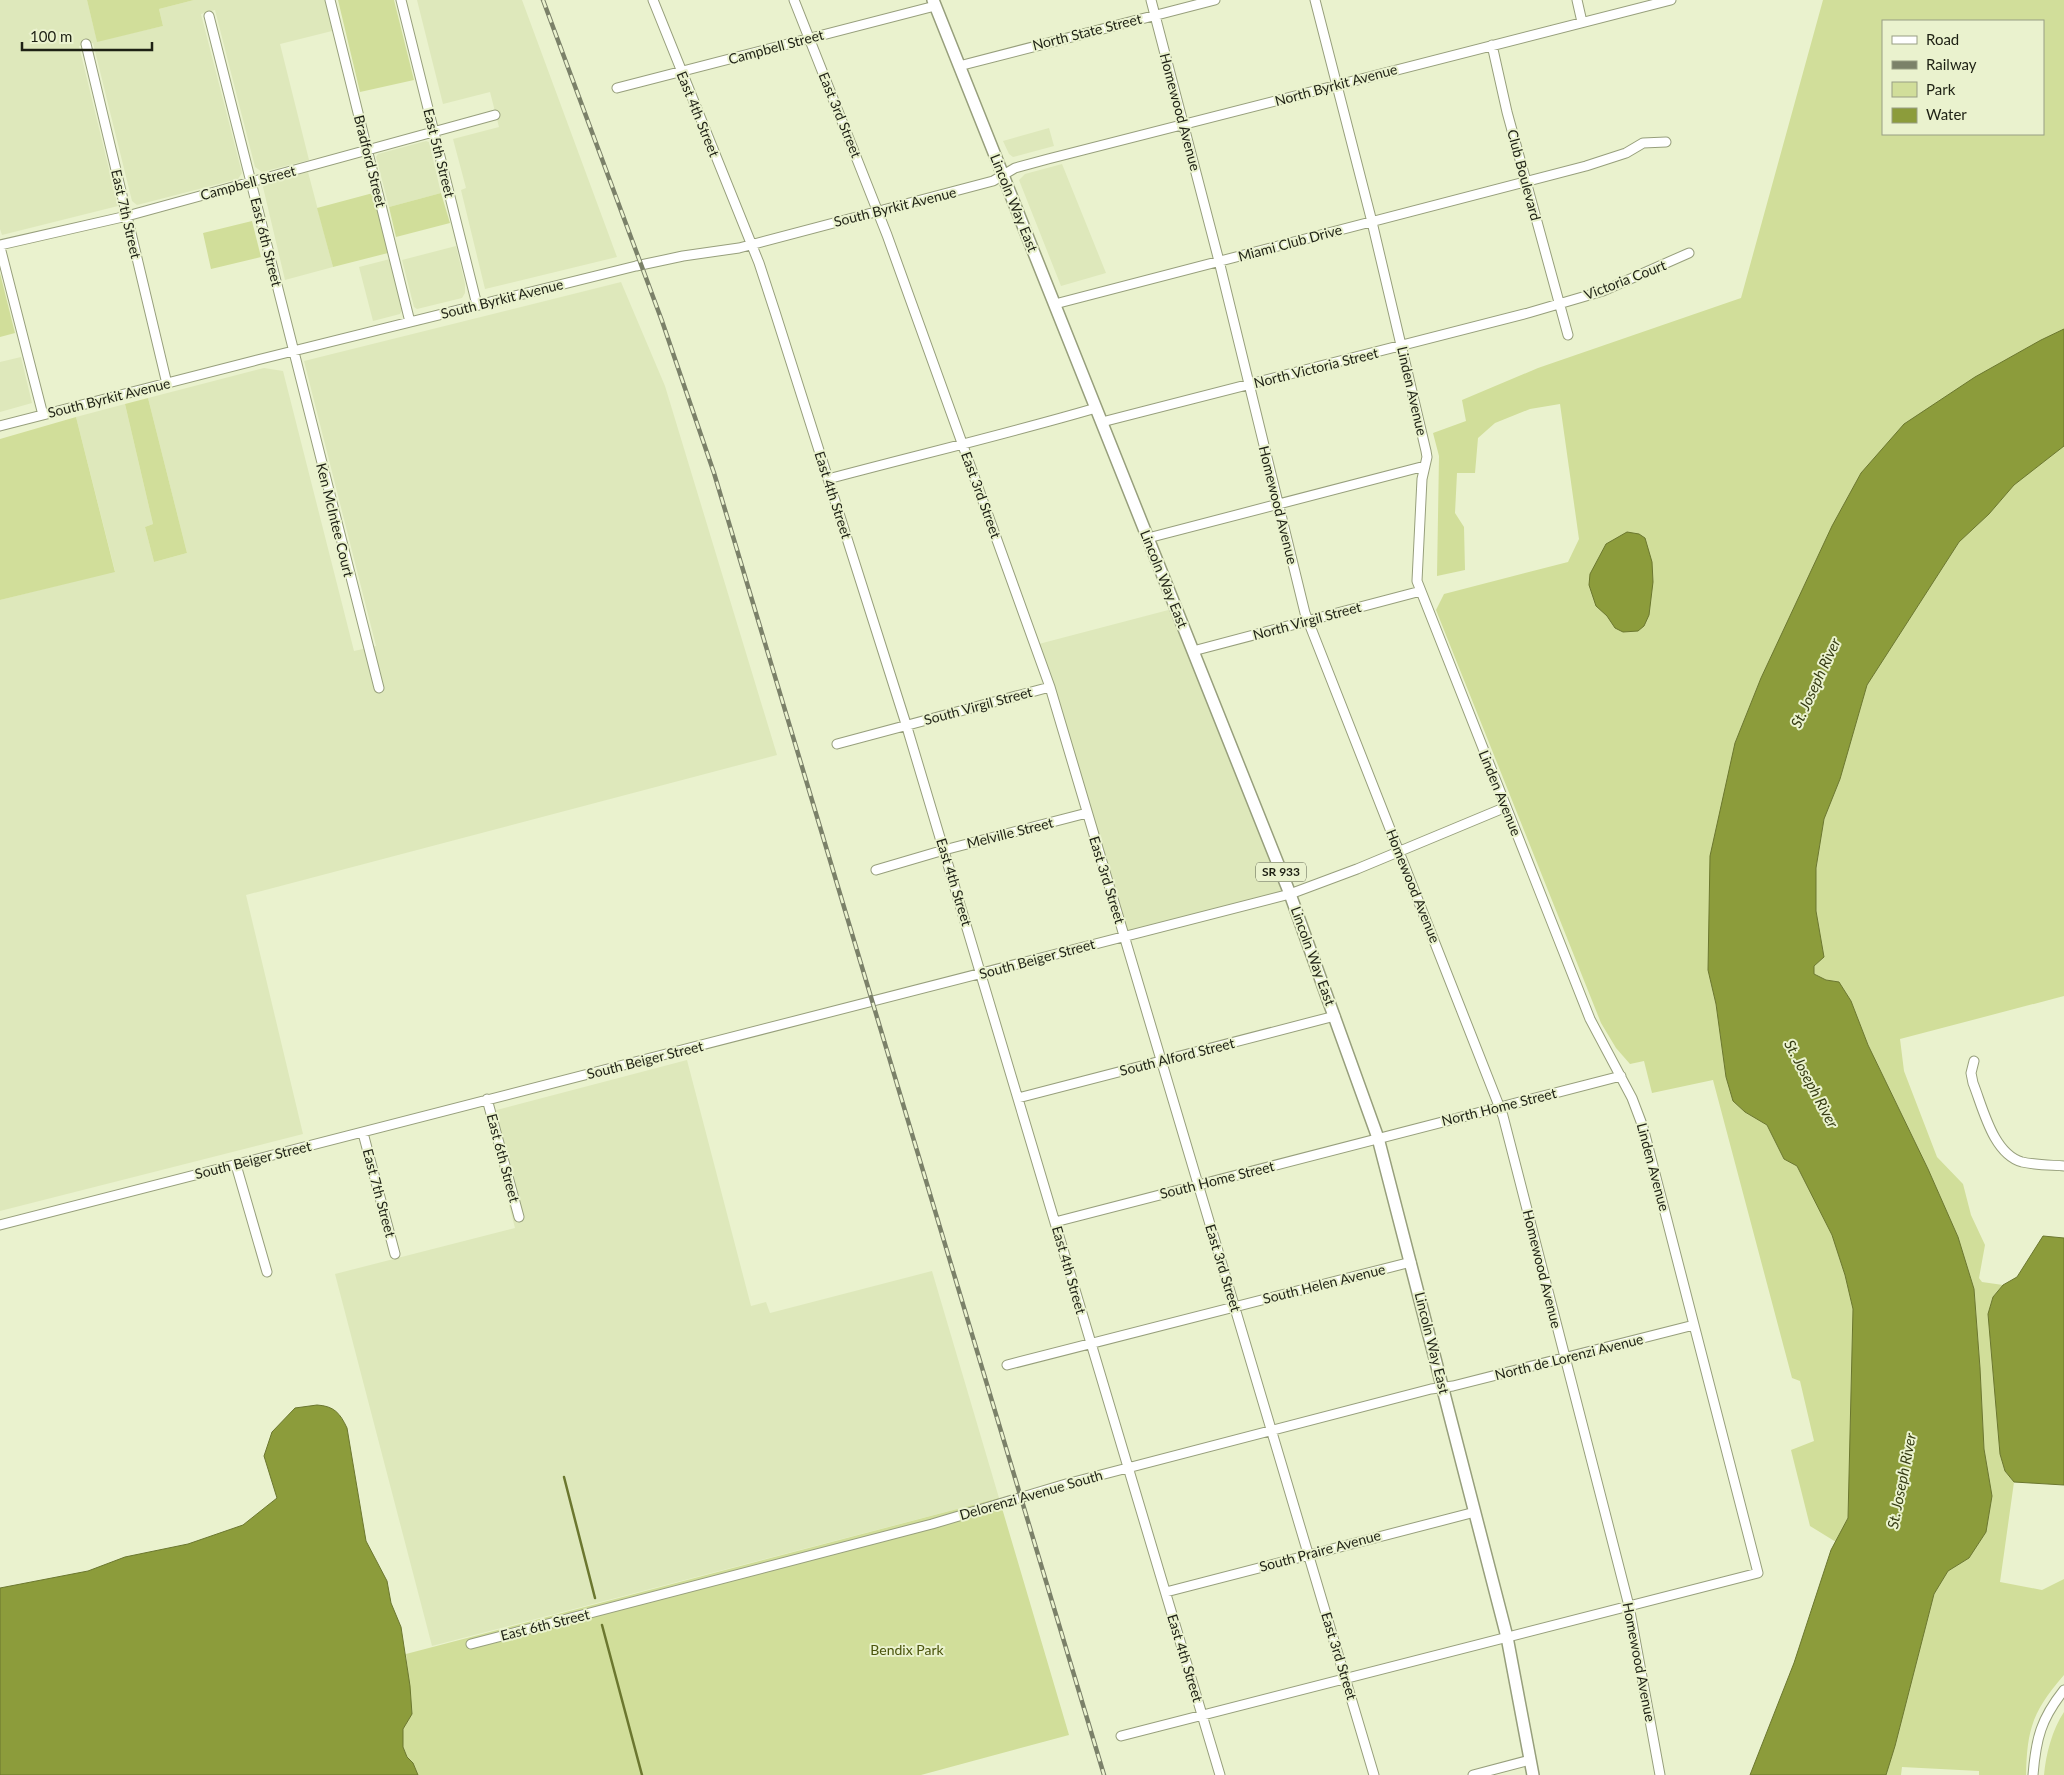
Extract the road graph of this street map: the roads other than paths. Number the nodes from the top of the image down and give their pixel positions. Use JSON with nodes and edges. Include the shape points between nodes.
{"nodes":[{"id":1,"x":330,"y":0,"type":"edge"},
{"id":2,"x":401,"y":0,"type":"edge"},
{"id":3,"x":653,"y":0,"type":"edge"},
{"id":4,"x":794,"y":0,"type":"edge"},
{"id":5,"x":1151,"y":0,"type":"edge"},
{"id":6,"x":1215,"y":0,"type":"edge"},
{"id":7,"x":1315,"y":0,"type":"edge"},
{"id":8,"x":1577,"y":0,"type":"edge"},
{"id":9,"x":1671,"y":0,"type":"edge"},
{"id":10,"x":934,"y":3,"type":"edge"},
{"id":11,"x":1155,"y":15,"type":"junction"},
{"id":12,"x":209,"y":16,"type":"dead end"},
{"id":13,"x":1582,"y":22,"type":"junction"},
{"id":14,"x":809,"y":38,"type":"junction"},
{"id":15,"x":86,"y":44,"type":"dead end"},
{"id":16,"x":1492,"y":45,"type":"junction"},
{"id":17,"x":959,"y":66,"type":"junction"},
{"id":18,"x":681,"y":71,"type":"junction"},
{"id":19,"x":1337,"y":85,"type":"junction"},
{"id":20,"x":618,"y":88,"type":"dead end"},
{"id":21,"x":495,"y":116,"type":"dead end"},
{"id":22,"x":1184,"y":125,"type":"junction"},
{"id":23,"x":433,"y":132,"type":"junction"},
{"id":24,"x":1666,"y":142,"type":"dead end"},
{"id":25,"x":368,"y":151,"type":"junction"},
{"id":26,"x":1003,"y":175,"type":"junction"},
{"id":27,"x":252,"y":182,"type":"junction"},
{"id":28,"x":1526,"y":182,"type":"junction"},
{"id":29,"x":878,"y":211,"type":"junction"},
{"id":30,"x":127,"y":216,"type":"junction"},
{"id":31,"x":1372,"y":222,"type":"junction"},
{"id":32,"x":751,"y":244,"type":"junction"},
{"id":33,"x":0,"y":246,"type":"edge"},
{"id":34,"x":1689,"y":253,"type":"dead end"},
{"id":35,"x":1219,"y":261,"type":"junction"},
{"id":36,"x":1054,"y":304,"type":"junction"},
{"id":37,"x":1559,"y":304,"type":"junction"},
{"id":38,"x":477,"y":305,"type":"junction"},
{"id":39,"x":410,"y":322,"type":"junction"},
{"id":40,"x":1568,"y":335,"type":"dead end"},
{"id":41,"x":1402,"y":346,"type":"junction"},
{"id":42,"x":293,"y":352,"type":"junction"},
{"id":43,"x":167,"y":384,"type":"junction"},
{"id":44,"x":1249,"y":385,"type":"junction"},
{"id":45,"x":1096,"y":408,"type":"junction"},
{"id":46,"x":42,"y":415,"type":"junction"},
{"id":47,"x":1102,"y":422,"type":"junction"},
{"id":48,"x":0,"y":426,"type":"edge"},
{"id":49,"x":963,"y":444,"type":"junction"},
{"id":50,"x":1425,"y":466,"type":"junction"},
{"id":51,"x":828,"y":479,"type":"junction"},
{"id":52,"x":1277,"y":504,"type":"junction"},
{"id":53,"x":1148,"y":538,"type":"junction"},
{"id":54,"x":1421,"y":591,"type":"junction"},
{"id":55,"x":1308,"y":621,"type":"junction"},
{"id":56,"x":1193,"y":651,"type":"junction"},
{"id":57,"x":1050,"y":687,"type":"junction"},
{"id":58,"x":379,"y":688,"type":"dead end"},
{"id":59,"x":906,"y":724,"type":"junction"},
{"id":60,"x":837,"y":744,"type":"dead end"},
{"id":61,"x":1506,"y":807,"type":"junction"},
{"id":62,"x":1087,"y":813,"type":"junction"},
{"id":63,"x":944,"y":850,"type":"junction"},
{"id":64,"x":1399,"y":851,"type":"junction"},
{"id":65,"x":876,"y":870,"type":"dead end"},
{"id":66,"x":1290,"y":894,"type":"junction"},
{"id":67,"x":1124,"y":936,"type":"junction"},
{"id":68,"x":981,"y":973,"type":"junction"},
{"id":69,"x":1335,"y":1016,"type":"junction"},
{"id":70,"x":1160,"y":1061,"type":"junction"},
{"id":71,"x":1974,"y":1061,"type":"dead end"},
{"id":72,"x":1621,"y":1076,"type":"junction"},
{"id":73,"x":1018,"y":1098,"type":"junction"},
{"id":74,"x":487,"y":1099,"type":"junction"},
{"id":75,"x":1501,"y":1107,"type":"junction"},
{"id":76,"x":363,"y":1133,"type":"junction"},
{"id":77,"x":1378,"y":1138,"type":"junction"},
{"id":78,"x":236,"y":1164,"type":"junction"},
{"id":79,"x":2064,"y":1166,"type":"edge"},
{"id":80,"x":1198,"y":1185,"type":"junction"},
{"id":81,"x":519,"y":1217,"type":"dead end"},
{"id":82,"x":1055,"y":1222,"type":"junction"},
{"id":83,"x":0,"y":1225,"type":"edge"},
{"id":84,"x":395,"y":1254,"type":"dead end"},
{"id":85,"x":1411,"y":1262,"type":"junction"},
{"id":86,"x":267,"y":1272,"type":"dead end"},
{"id":87,"x":1235,"y":1308,"type":"junction"},
{"id":88,"x":1694,"y":1324,"type":"junction"},
{"id":89,"x":1091,"y":1344,"type":"junction"},
{"id":90,"x":1564,"y":1357,"type":"junction"},
{"id":91,"x":1007,"y":1365,"type":"dead end"},
{"id":92,"x":1443,"y":1388,"type":"junction"},
{"id":93,"x":1272,"y":1430,"type":"junction"},
{"id":94,"x":1128,"y":1468,"type":"junction"},
{"id":95,"x":1475,"y":1512,"type":"junction"},
{"id":96,"x":1308,"y":1554,"type":"junction"},
{"id":97,"x":1166,"y":1592,"type":"junction"},
{"id":98,"x":619,"y":1606,"type":"joint"},
{"id":99,"x":1629,"y":1606,"type":"junction"},
{"id":100,"x":1507,"y":1637,"type":"junction"},
{"id":101,"x":471,"y":1644,"type":"dead end"},
{"id":102,"x":1345,"y":1678,"type":"junction"},
{"id":103,"x":2064,"y":1690,"type":"edge"},
{"id":104,"x":1202,"y":1715,"type":"junction"},
{"id":105,"x":1120,"y":1736,"type":"dead end"},
{"id":106,"x":1530,"y":1760,"type":"junction"},
{"id":107,"x":1220,"y":1775,"type":"edge"},
{"id":108,"x":1374,"y":1775,"type":"edge"},
{"id":109,"x":1474,"y":1775,"type":"edge"},
{"id":110,"x":1533,"y":1775,"type":"edge"},
{"id":111,"x":1660,"y":1775,"type":"edge"},
{"id":112,"x":2033,"y":1775,"type":"edge"}],
"edges":[{"from":1,"to":25,"type":"street","name":"Bradford Street"},
{"from":2,"to":23,"type":"street","name":"East 5th Street"},
{"from":3,"to":18,"type":"street","name":"East 4th Street"},
{"from":4,"to":14,"type":"street","name":"East 3rd Street"},
{"from":5,"to":11,"type":"street","name":"Homewood Avenue"},
{"from":6,"to":11,"type":"street","name":"North State Street"},
{"from":7,"to":19,"type":"street","name":"Linden Avenue"},
{"from":8,"to":13,"type":"street"},
{"from":9,"to":13,"type":"street","name":"North Byrkit Avenue"},
{"from":10,"to":14,"type":"street","name":"Campbell Street"},
{"from":10,"to":17,"type":"main road","name":"Lincoln Way East","number":"SR 933"},
{"from":11,"to":17,"type":"street","name":"North State Street"},
{"from":11,"to":22,"type":"street","name":"Homewood Avenue"},
{"from":12,"to":27,"type":"street","name":"East 6th Street"},
{"from":13,"to":16,"type":"street","name":"North Byrkit Avenue"},
{"from":14,"to":18,"type":"street","name":"Campbell Street"},
{"from":14,"to":29,"type":"street","name":"East 3rd Street"},
{"from":15,"to":30,"type":"street","name":"East 7th Street"},
{"from":16,"to":19,"type":"street","name":"North Byrkit Avenue"},
{"from":16,"to":28,"type":"street","name":"Club Boulevard"},
{"from":17,"to":26,"type":"main road","name":"Lincoln Way East","number":"SR 933"},
{"from":18,"to":20,"type":"street","name":"Campbell Street"},
{"from":18,"to":32,"type":"street","name":"East 4th Street"},
{"from":19,"to":22,"type":"street","name":"North Byrkit Avenue"},
{"from":19,"to":31,"type":"street","name":"Linden Avenue"},
{"from":21,"to":23,"type":"street","name":"Campbell Street"},
{"from":22,"to":26,"type":"street","name":"North Byrkit Avenue","via":[[1015,168]]},
{"from":22,"to":35,"type":"street","name":"Homewood Avenue"},
{"from":23,"to":25,"type":"street","name":"Campbell Street"},
{"from":23,"to":38,"type":"street","name":"East 5th Street"},
{"from":24,"to":28,"type":"street","name":"Miami Club Drive","via":[[1643,143],[1611,159]]},
{"from":25,"to":27,"type":"street","name":"Campbell Street"},
{"from":25,"to":39,"type":"street","name":"Bradford Street"},
{"from":26,"to":29,"type":"street","name":"South Byrkit Avenue","via":[[993,181]]},
{"from":26,"to":36,"type":"main road","name":"Lincoln Way East","number":"SR 933"},
{"from":27,"to":30,"type":"street","name":"Campbell Street"},
{"from":27,"to":42,"type":"street","name":"East 6th Street"},
{"from":28,"to":31,"type":"street","name":"Miami Club Drive"},
{"from":28,"to":37,"type":"street","name":"Club Boulevard"},
{"from":29,"to":32,"type":"street","name":"South Byrkit Avenue"},
{"from":29,"to":49,"type":"street","name":"East 3rd Street"},
{"from":30,"to":33,"type":"street","name":"Campbell Street"},
{"from":30,"to":43,"type":"street","name":"East 7th Street"},
{"from":31,"to":35,"type":"street","name":"Miami Club Drive"},
{"from":31,"to":41,"type":"street","name":"Linden Avenue"},
{"from":32,"to":38,"type":"street","name":"South Byrkit Avenue","via":[[650,263]]},
{"from":32,"to":51,"type":"street","name":"East 4th Street"},
{"from":33,"to":46,"type":"street"},
{"from":34,"to":37,"type":"street","name":"Victoria Court","via":[[1603,291]]},
{"from":35,"to":36,"type":"street","name":"Miami Club Drive"},
{"from":35,"to":44,"type":"street","name":"Homewood Avenue"},
{"from":36,"to":45,"type":"main road","name":"Lincoln Way East","number":"SR 933"},
{"from":37,"to":40,"type":"street","name":"Club Boulevard"},
{"from":37,"to":41,"type":"street","name":"North Victoria Street"},
{"from":38,"to":39,"type":"street","name":"South Byrkit Avenue"},
{"from":39,"to":42,"type":"street","name":"South Byrkit Avenue"},
{"from":41,"to":44,"type":"street","name":"North Victoria Street"},
{"from":41,"to":50,"type":"street","name":"Linden Avenue","via":[[1426,451]]},
{"from":42,"to":43,"type":"street","name":"South Byrkit Avenue"},
{"from":42,"to":58,"type":"street","name":"Ken McIntee Court"},
{"from":43,"to":46,"type":"street","name":"South Byrkit Avenue"},
{"from":44,"to":47,"type":"street","name":"North Victoria Street"},
{"from":44,"to":52,"type":"street","name":"Homewood Avenue"},
{"from":45,"to":47,"type":"main road","name":"Lincoln Way East","number":"SR 933"},
{"from":45,"to":49,"type":"street"},
{"from":46,"to":48,"type":"street","name":"South Byrkit Avenue"},
{"from":47,"to":53,"type":"main road","name":"Lincoln Way East","number":"SR 933"},
{"from":49,"to":51,"type":"street"},
{"from":49,"to":57,"type":"street","name":"East 3rd Street"},
{"from":50,"to":52,"type":"street"},
{"from":50,"to":54,"type":"street","name":"Linden Avenue","via":[[1417,576]]},
{"from":51,"to":59,"type":"street","name":"East 4th Street"},
{"from":52,"to":53,"type":"street"},
{"from":52,"to":55,"type":"street","name":"Homewood Avenue"},
{"from":53,"to":56,"type":"main road","name":"Lincoln Way East","number":"SR 933"},
{"from":54,"to":55,"type":"street","name":"North Virgil Street"},
{"from":54,"to":61,"type":"street","name":"Linden Avenue"},
{"from":55,"to":56,"type":"street","name":"North Virgil Street"},
{"from":55,"to":64,"type":"street","name":"Homewood Avenue"},
{"from":56,"to":66,"type":"main road","name":"Lincoln Way East","number":"SR 933"},
{"from":57,"to":59,"type":"street","name":"South Virgil Street"},
{"from":57,"to":62,"type":"street","name":"East 3rd Street"},
{"from":59,"to":60,"type":"street","name":"South Virgil Street"},
{"from":59,"to":63,"type":"street","name":"East 4th Street"},
{"from":61,"to":64,"type":"street","name":"South Beiger Street"},
{"from":61,"to":72,"type":"street","name":"Linden Avenue","via":[[1590,1019]]},
{"from":62,"to":63,"type":"street","name":"Melville Street"},
{"from":62,"to":67,"type":"street","name":"East 3rd Street"},
{"from":63,"to":65,"type":"street","name":"Melville Street"},
{"from":63,"to":68,"type":"street","name":"East 4th Street"},
{"from":64,"to":66,"type":"street","name":"South Beiger Street"},
{"from":64,"to":75,"type":"street","name":"Homewood Avenue"},
{"from":66,"to":67,"type":"street","name":"South Beiger Street"},
{"from":66,"to":69,"type":"main road","name":"Lincoln Way East","number":"SR 933"},
{"from":67,"to":68,"type":"street","name":"South Beiger Street"},
{"from":67,"to":70,"type":"street","name":"East 3rd Street"},
{"from":68,"to":73,"type":"street","name":"East 4th Street"},
{"from":68,"to":74,"type":"street","name":"South Beiger Street"},
{"from":69,"to":70,"type":"street","name":"South Alford Street"},
{"from":69,"to":77,"type":"main road","name":"Lincoln Way East","number":"SR 933"},
{"from":70,"to":73,"type":"street","name":"South Alford Street"},
{"from":70,"to":80,"type":"street","name":"East 3rd Street"},
{"from":71,"to":79,"type":"street","via":[[1973,1083],[2003,1152],[2021,1162]]},
{"from":72,"to":75,"type":"street","name":"North Home Street"},
{"from":72,"to":88,"type":"street","name":"Linden Avenue","via":[[1643,1127]]},
{"from":73,"to":82,"type":"street","name":"East 4th Street"},
{"from":74,"to":76,"type":"street","name":"South Beiger Street"},
{"from":74,"to":81,"type":"street","name":"East 6th Street"},
{"from":75,"to":77,"type":"street","name":"North Home Street"},
{"from":75,"to":90,"type":"street","name":"Homewood Avenue"},
{"from":76,"to":78,"type":"street","name":"South Beiger Street"},
{"from":76,"to":84,"type":"street","name":"East 7th Street"},
{"from":77,"to":80,"type":"street","name":"South Home Street"},
{"from":77,"to":85,"type":"main road","name":"Lincoln Way East","number":"SR 933"},
{"from":78,"to":83,"type":"street","name":"South Beiger Street"},
{"from":78,"to":86,"type":"street"},
{"from":80,"to":82,"type":"street","name":"South Home Street"},
{"from":80,"to":87,"type":"street","name":"East 3rd Street"},
{"from":82,"to":89,"type":"street","name":"East 4th Street"},
{"from":85,"to":87,"type":"street","name":"South Helen Avenue"},
{"from":85,"to":92,"type":"main road","name":"Lincoln Way East","number":"SR 933"},
{"from":87,"to":89,"type":"street","name":"South Helen Avenue"},
{"from":87,"to":93,"type":"street","name":"East 3rd Street"},
{"from":88,"to":90,"type":"street","name":"North de Lorenzi Avenue"},
{"from":88,"to":99,"type":"street","name":"Linden Avenue","via":[[1758,1573]]},
{"from":89,"to":91,"type":"street","name":"South Helen Avenue"},
{"from":89,"to":94,"type":"street","name":"East 4th Street"},
{"from":90,"to":92,"type":"street","name":"North de Lorenzi Avenue"},
{"from":90,"to":99,"type":"street","name":"Homewood Avenue"},
{"from":92,"to":93,"type":"street","name":"Delorenzi Avenue South"},
{"from":92,"to":95,"type":"main road","name":"Lincoln Way East","number":"SR 933"},
{"from":93,"to":94,"type":"street","name":"Delorenzi Avenue South"},
{"from":93,"to":96,"type":"street","name":"East 3rd Street"},
{"from":94,"to":97,"type":"street","name":"East 4th Street"},
{"from":94,"to":98,"type":"street","name":"Delorenzi Avenue South","via":[[932,1524]]},
{"from":95,"to":96,"type":"street","name":"South Praire Avenue"},
{"from":95,"to":100,"type":"main road","name":"Lincoln Way East","number":"SR 933"},
{"from":96,"to":97,"type":"street","name":"South Praire Avenue"},
{"from":96,"to":102,"type":"street","name":"East 3rd Street"},
{"from":97,"to":104,"type":"street","name":"East 4th Street"},
{"from":98,"to":101,"type":"street","name":"East 6th Street"},
{"from":99,"to":100,"type":"street"},
{"from":99,"to":111,"type":"street","name":"Homewood Avenue"},
{"from":100,"to":102,"type":"street"},
{"from":100,"to":106,"type":"main road","name":"Lincoln Way East","number":"SR 933"},
{"from":102,"to":104,"type":"street"},
{"from":102,"to":108,"type":"street","name":"East 3rd Street"},
{"from":103,"to":112,"type":"street","via":[[2048,1710],[2041,1729]]},
{"from":104,"to":105,"type":"street"},
{"from":104,"to":107,"type":"street","name":"East 4th Street"},
{"from":106,"to":109,"type":"street"},
{"from":106,"to":110,"type":"main road","name":"Lincoln Way East","number":"SR 933"}]}
